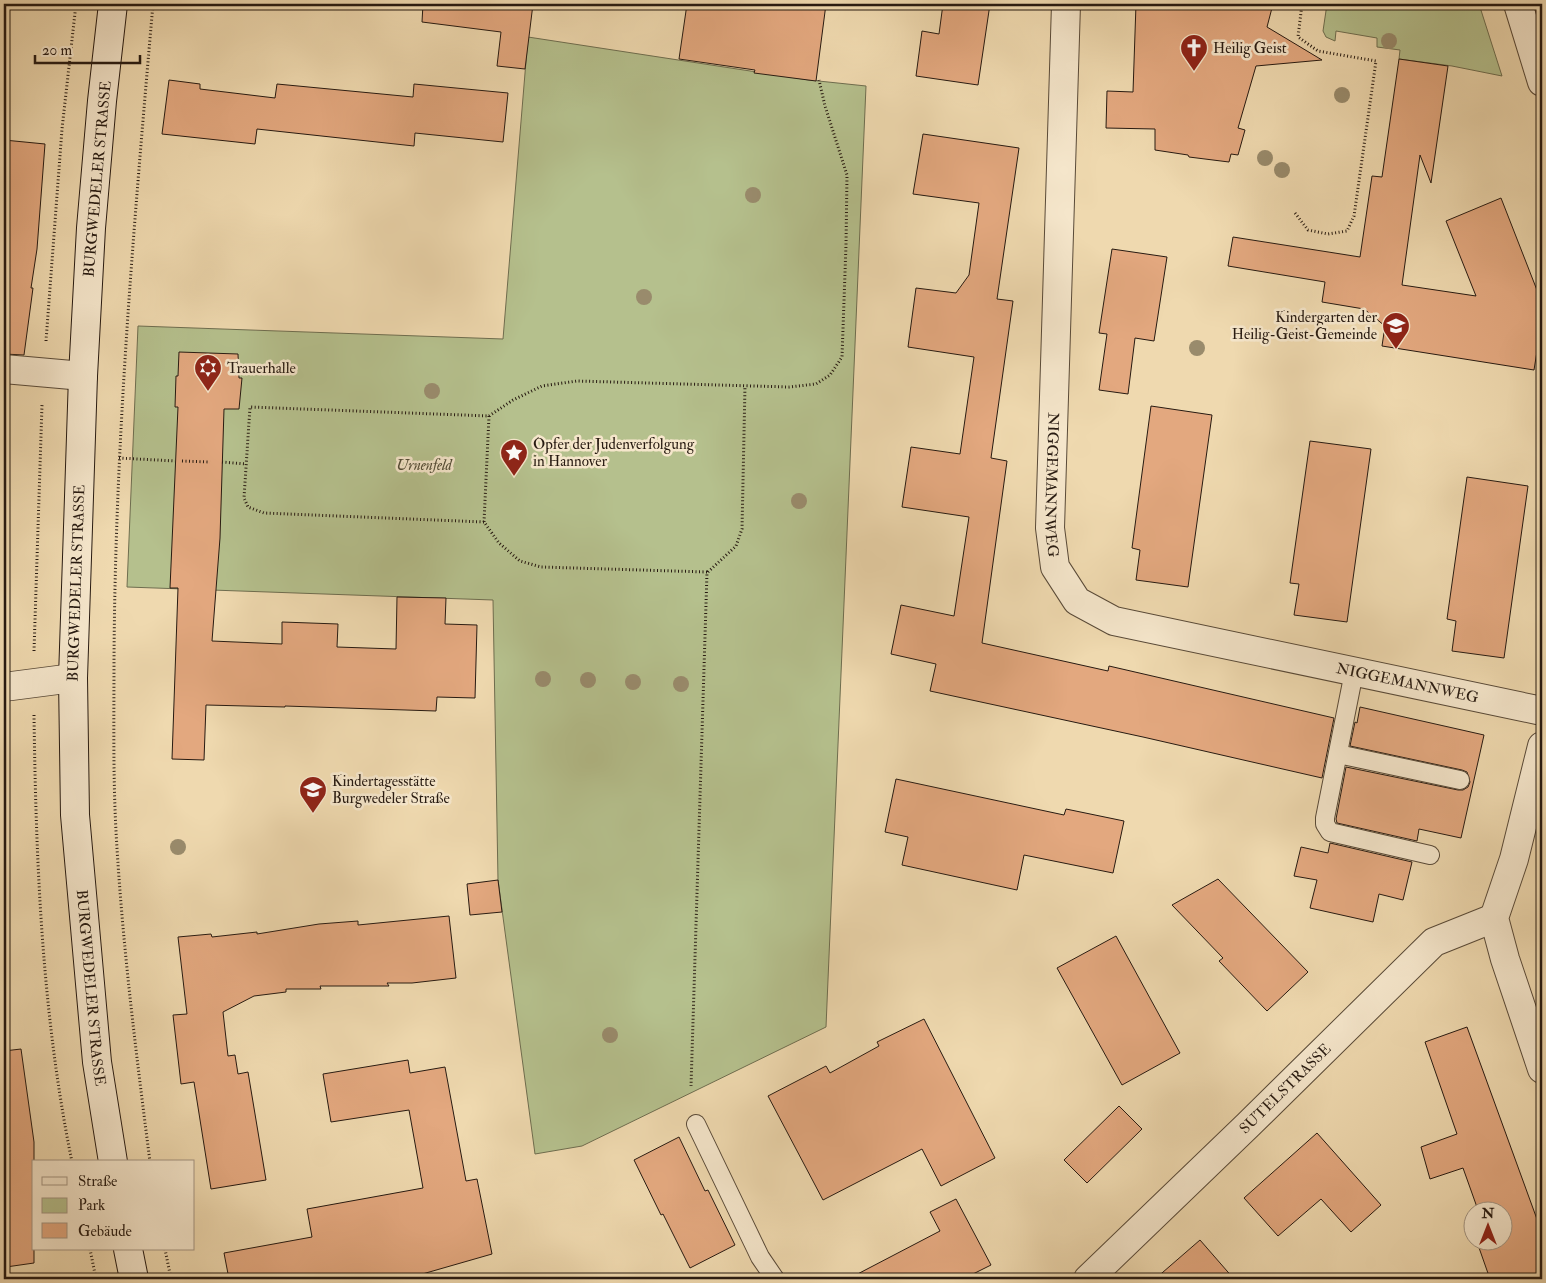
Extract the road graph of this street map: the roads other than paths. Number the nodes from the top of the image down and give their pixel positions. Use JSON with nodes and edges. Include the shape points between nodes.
{"nodes":[{"id":1,"x":113,"y":4,"type":"edge"},
{"id":2,"x":1066,"y":4,"type":"edge"},
{"id":3,"x":1518,"y":4,"type":"edge"},
{"id":4,"x":1542,"y":82,"type":"edge"},
{"id":5,"x":4,"y":369,"type":"edge"},
{"id":6,"x":83,"y":376,"type":"junction"},
{"id":7,"x":1354,"y":672,"type":"junction"},
{"id":8,"x":73,"y":678,"type":"junction"},
{"id":9,"x":4,"y":687,"type":"edge"},
{"id":10,"x":1542,"y":711,"type":"edge"},
{"id":11,"x":1542,"y":746,"type":"edge"},
{"id":12,"x":1338,"y":754,"type":"junction"},
{"id":13,"x":1460,"y":780,"type":"dead end"},
{"id":14,"x":1430,"y":855,"type":"dead end"},
{"id":15,"x":1494,"y":918,"type":"junction"},
{"id":16,"x":1542,"y":1069,"type":"edge"},
{"id":17,"x":696,"y":1124,"type":"dead end"},
{"id":18,"x":113,"y":1160,"type":"edge"},
{"id":19,"x":128,"y":1250,"type":"edge"},
{"id":20,"x":134,"y":1279,"type":"edge"},
{"id":21,"x":775,"y":1279,"type":"edge"},
{"id":22,"x":1088,"y":1279,"type":"edge"}],
"edges":[{"from":1,"to":6,"type":"street","name":"BURGWEDELER STRASSE","via":[[92,218]]},
{"from":2,"to":7,"type":"street","name":"NIGGEMANNWEG","via":[[1050,528],[1055,567],[1076,601],[1114,621]]},
{"from":3,"to":4,"type":"street"},
{"from":5,"to":6,"type":"street"},
{"from":6,"to":8,"type":"street","name":"BURGWEDELER STRASSE"},
{"from":7,"to":10,"type":"street","name":"NIGGEMANNWEG"},
{"from":7,"to":12,"type":"lane"},
{"from":8,"to":9,"type":"street"},
{"from":8,"to":18,"type":"street","name":"BURGWEDELER STRASSE","via":[[75,815],[97,1062]]},
{"from":11,"to":15,"type":"street","via":[[1514,859]]},
{"from":12,"to":13,"type":"lane"},
{"from":12,"to":14,"type":"lane","via":[[1325,818],[1330,832]]},
{"from":15,"to":16,"type":"street"},
{"from":15,"to":22,"type":"street","name":"SUTELSTRASSE","via":[[1434,942]]},
{"from":17,"to":21,"type":"lane","via":[[760,1257]]},
{"from":19,"to":20,"type":"street"}]}
